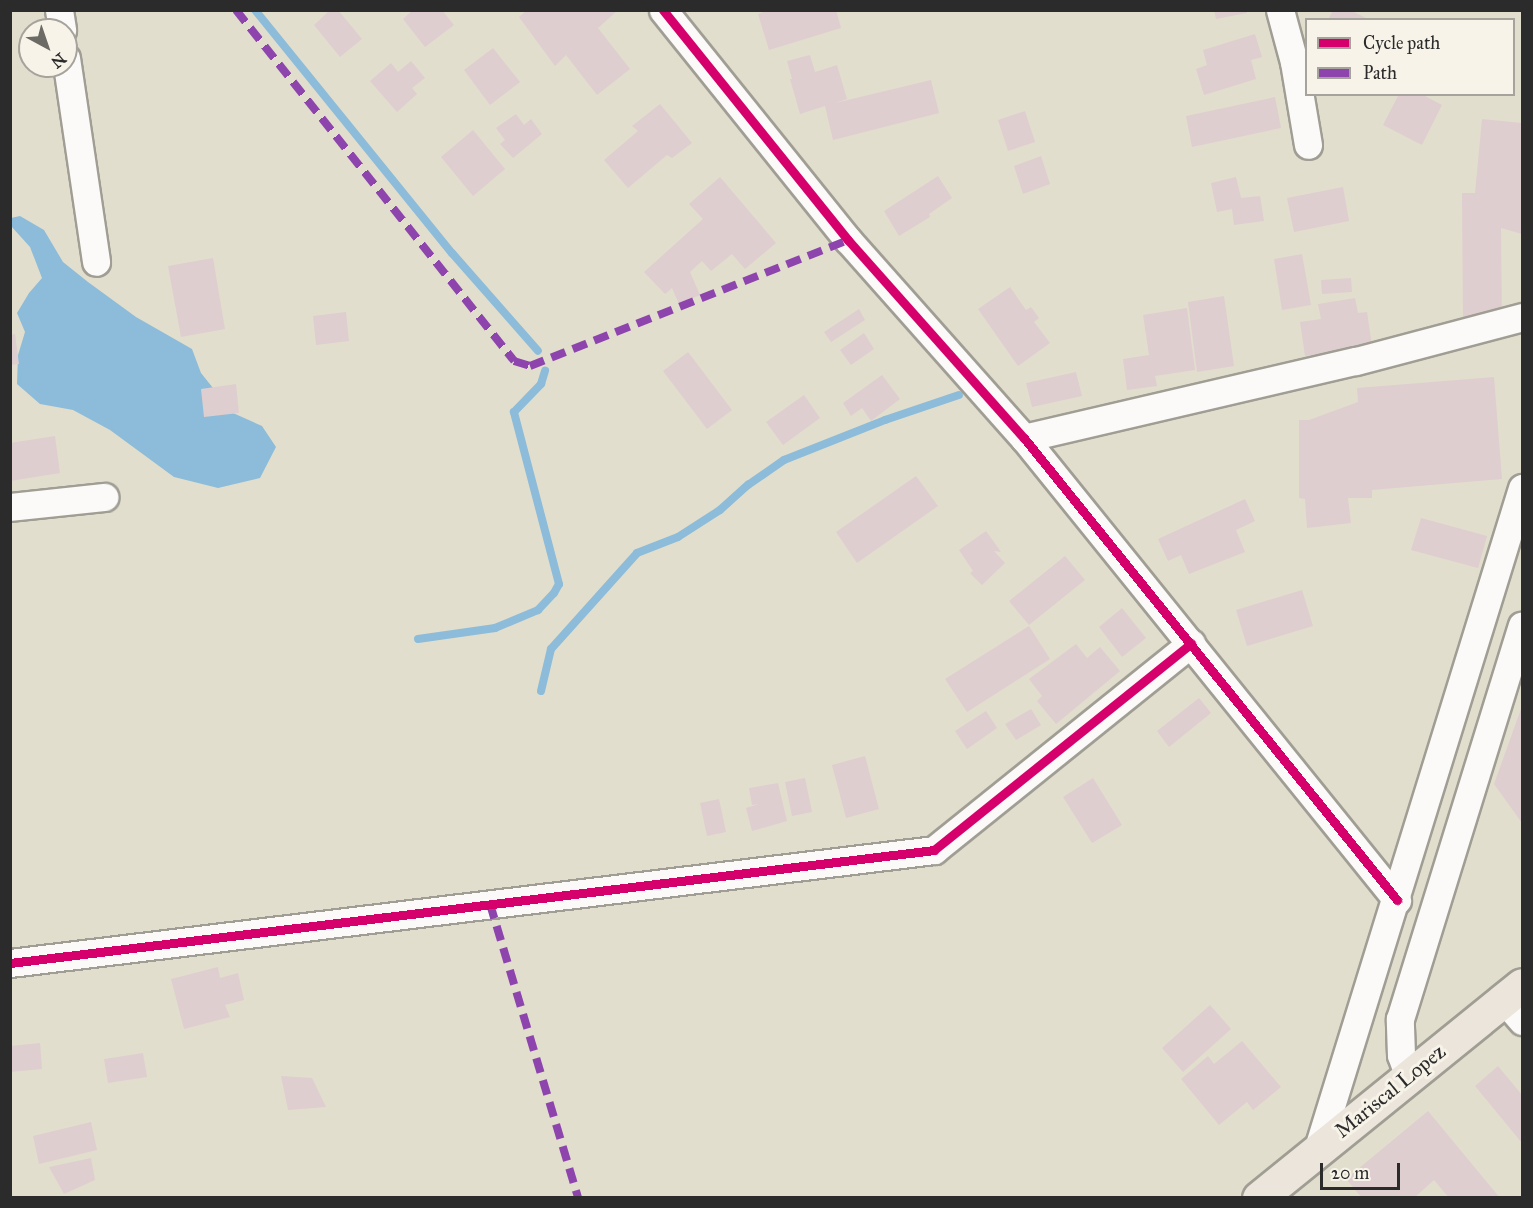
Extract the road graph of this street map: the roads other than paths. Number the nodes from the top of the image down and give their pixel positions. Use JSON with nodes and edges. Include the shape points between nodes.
{"nodes":[{"id":1,"x":663,"y":10,"type":"edge"},
{"id":2,"x":1280,"y":10,"type":"edge"},
{"id":3,"x":69,"y":78,"type":"edge"},
{"id":4,"x":1308,"y":146,"type":"dead end"},
{"id":5,"x":96,"y":262,"type":"dead end"},
{"id":6,"x":1522,"y":317,"type":"edge"},
{"id":7,"x":1024,"y":438,"type":"junction"},
{"id":8,"x":1522,"y":488,"type":"edge"},
{"id":9,"x":104,"y":497,"type":"dead end"},
{"id":10,"x":10,"y":507,"type":"edge"},
{"id":11,"x":1522,"y":625,"type":"edge"},
{"id":12,"x":1191,"y":643,"type":"junction"},
{"id":13,"x":1397,"y":900,"type":"junction"},
{"id":14,"x":10,"y":963,"type":"edge"},
{"id":15,"x":1516,"y":1002,"type":"edge"},
{"id":16,"x":1408,"y":1077,"type":"junction"},
{"id":17,"x":1318,"y":1148,"type":"junction"},
{"id":18,"x":1259,"y":1197,"type":"edge"}],
"edges":[{"from":1,"to":7,"type":"street","via":[[848,240]]},
{"from":2,"to":4,"type":"street","via":[[1294,62]]},
{"from":3,"to":5,"type":"street"},
{"from":6,"to":7,"type":"street","via":[[1356,361]]},
{"from":7,"to":12,"type":"street"},
{"from":8,"to":13,"type":"street"},
{"from":9,"to":10,"type":"street"},
{"from":11,"to":16,"type":"street","via":[[1400,1019],[1401,1055]]},
{"from":12,"to":13,"type":"street"},
{"from":12,"to":14,"type":"street","via":[[934,850]]},
{"from":13,"to":17,"type":"street"},
{"from":15,"to":16,"type":"main road","name":"Mariscal Lopez"},
{"from":16,"to":17,"type":"main road","name":"Mariscal Lopez"},
{"from":17,"to":18,"type":"main road","name":"Mariscal Lopez"}]}
